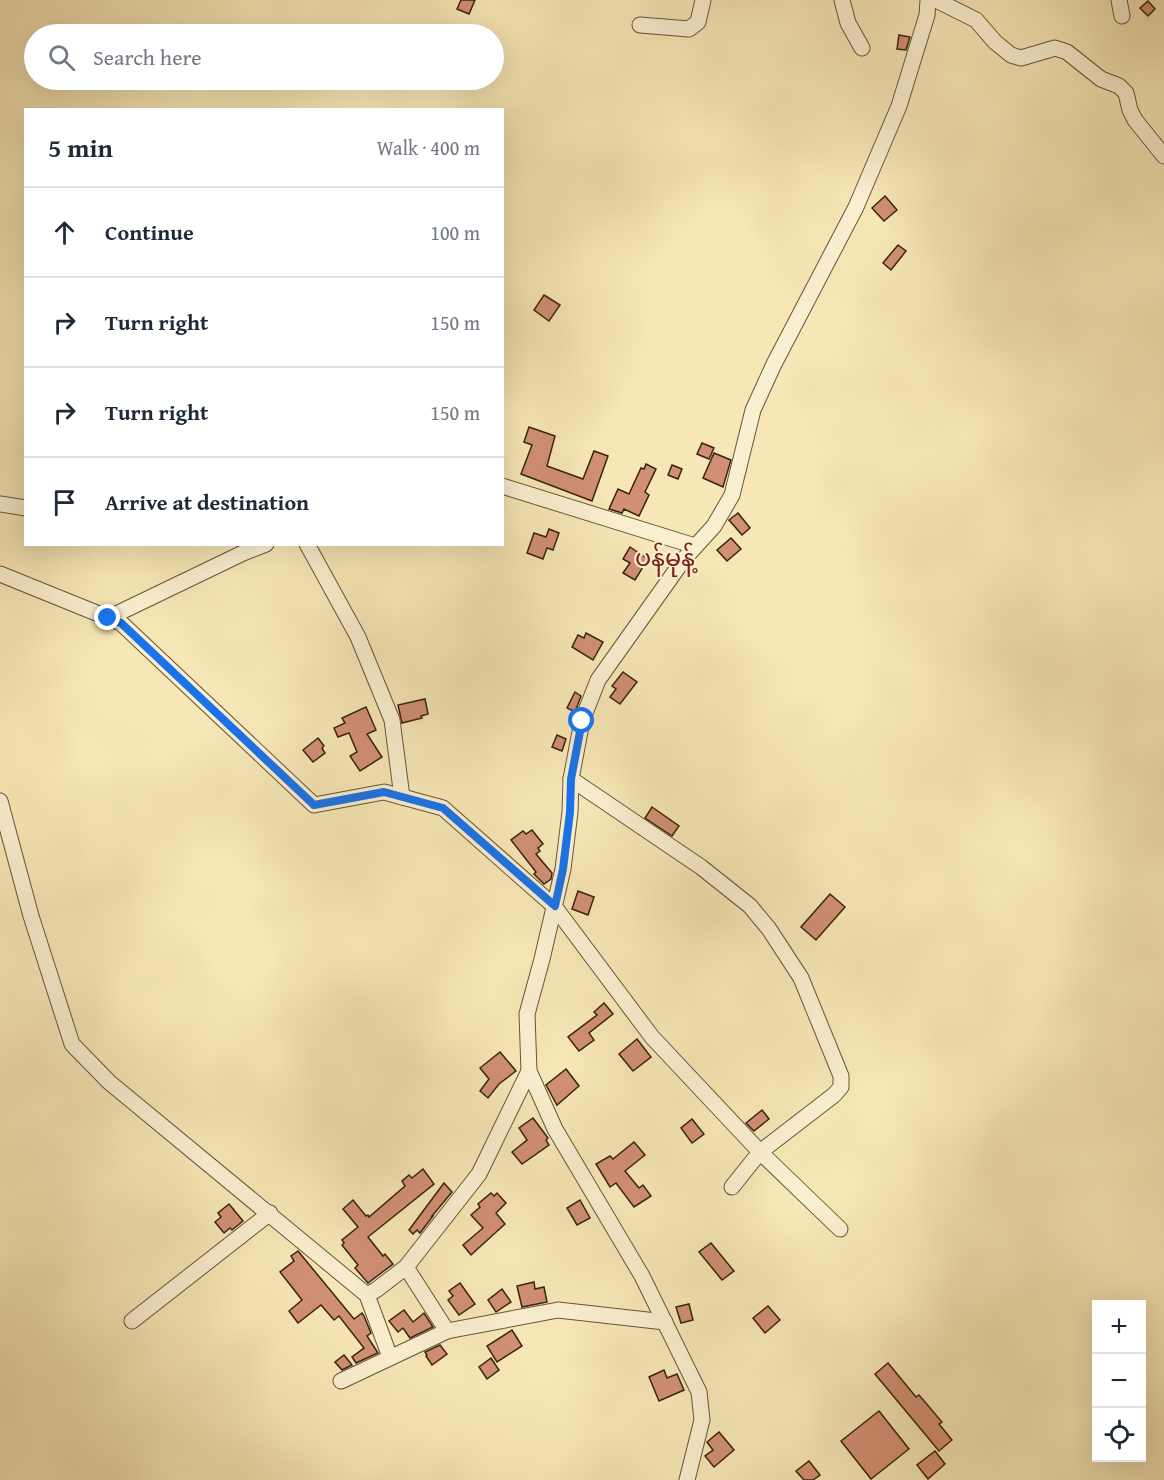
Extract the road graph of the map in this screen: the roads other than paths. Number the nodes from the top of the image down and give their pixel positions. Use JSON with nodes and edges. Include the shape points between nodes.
{"nodes":[{"id":1,"x":703,"y":0,"type":"edge"},
{"id":2,"x":842,"y":0,"type":"edge"},
{"id":3,"x":928,"y":0,"type":"edge"},
{"id":4,"x":936,"y":0,"type":"edge"},
{"id":5,"x":1119,"y":0,"type":"edge"},
{"id":6,"x":1122,"y":16,"type":"dead end"},
{"id":7,"x":640,"y":25,"type":"dead end"},
{"id":8,"x":862,"y":48,"type":"dead end"},
{"id":9,"x":1164,"y":156,"type":"edge"},
{"id":10,"x":504,"y":487,"type":"edge"},
{"id":11,"x":0,"y":504,"type":"edge"},
{"id":12,"x":24,"y":508,"type":"edge"},
{"id":13,"x":261,"y":546,"type":"edge"},
{"id":14,"x":308,"y":546,"type":"edge"},
{"id":15,"x":695,"y":546,"type":"junction"},
{"id":16,"x":0,"y":574,"type":"edge"},
{"id":17,"x":108,"y":618,"type":"junction"},
{"id":18,"x":571,"y":779,"type":"junction"},
{"id":19,"x":402,"y":797,"type":"junction"},
{"id":20,"x":0,"y":801,"type":"edge"},
{"id":21,"x":555,"y":906,"type":"junction"},
{"id":22,"x":528,"y":1071,"type":"junction"},
{"id":23,"x":760,"y":1152,"type":"junction"},
{"id":24,"x":732,"y":1187,"type":"dead end"},
{"id":25,"x":270,"y":1213,"type":"junction"},
{"id":26,"x":840,"y":1229,"type":"dead end"},
{"id":27,"x":405,"y":1267,"type":"junction"},
{"id":28,"x":367,"y":1295,"type":"junction"},
{"id":29,"x":132,"y":1322,"type":"dead end"},
{"id":30,"x":665,"y":1322,"type":"junction"},
{"id":31,"x":447,"y":1331,"type":"junction"},
{"id":32,"x":390,"y":1357,"type":"junction"},
{"id":33,"x":341,"y":1382,"type":"dead end"},
{"id":34,"x":687,"y":1480,"type":"edge"}],
"edges":[{"from":1,"to":7,"type":"street","via":[[698,22],[689,29]]},
{"from":2,"to":8,"type":"street","via":[[848,23]]},
{"from":3,"to":15,"type":"street","via":[[899,106],[856,207],[753,410],[732,495],[714,526]]},
{"from":4,"to":9,"type":"street","via":[[976,20],[1011,56],[1021,58],[1055,48],[1067,52],[1101,79],[1119,86],[1126,93],[1135,120]]},
{"from":5,"to":6,"type":"street"},
{"from":10,"to":15,"type":"street"},
{"from":11,"to":12,"type":"street"},
{"from":13,"to":17,"type":"street"},
{"from":14,"to":19,"type":"street","via":[[358,637],[392,720]]},
{"from":15,"to":18,"type":"street","via":[[598,680],[582,721]]},
{"from":16,"to":17,"type":"street"},
{"from":17,"to":19,"type":"street","via":[[121,623],[314,805],[384,792]]},
{"from":18,"to":21,"type":"street","via":[[563,869]]},
{"from":18,"to":23,"type":"street","via":[[701,867],[750,906],[801,978],[841,1076],[841,1087]]},
{"from":19,"to":21,"type":"street","via":[[443,808]]},
{"from":20,"to":25,"type":"street","via":[[72,1044],[109,1082]]},
{"from":21,"to":22,"type":"street","via":[[527,1014]]},
{"from":21,"to":23,"type":"street","via":[[652,1037]]},
{"from":22,"to":27,"type":"street","via":[[479,1174]]},
{"from":22,"to":30,"type":"street","via":[[555,1129]]},
{"from":23,"to":24,"type":"street"},
{"from":23,"to":26,"type":"street"},
{"from":25,"to":28,"type":"street"},
{"from":25,"to":29,"type":"street"},
{"from":27,"to":28,"type":"street"},
{"from":27,"to":31,"type":"street"},
{"from":28,"to":32,"type":"street"},
{"from":30,"to":31,"type":"street","via":[[558,1310]]},
{"from":30,"to":34,"type":"street","via":[[699,1392],[702,1420]]},
{"from":31,"to":32,"type":"street"},
{"from":32,"to":33,"type":"street"}]}
